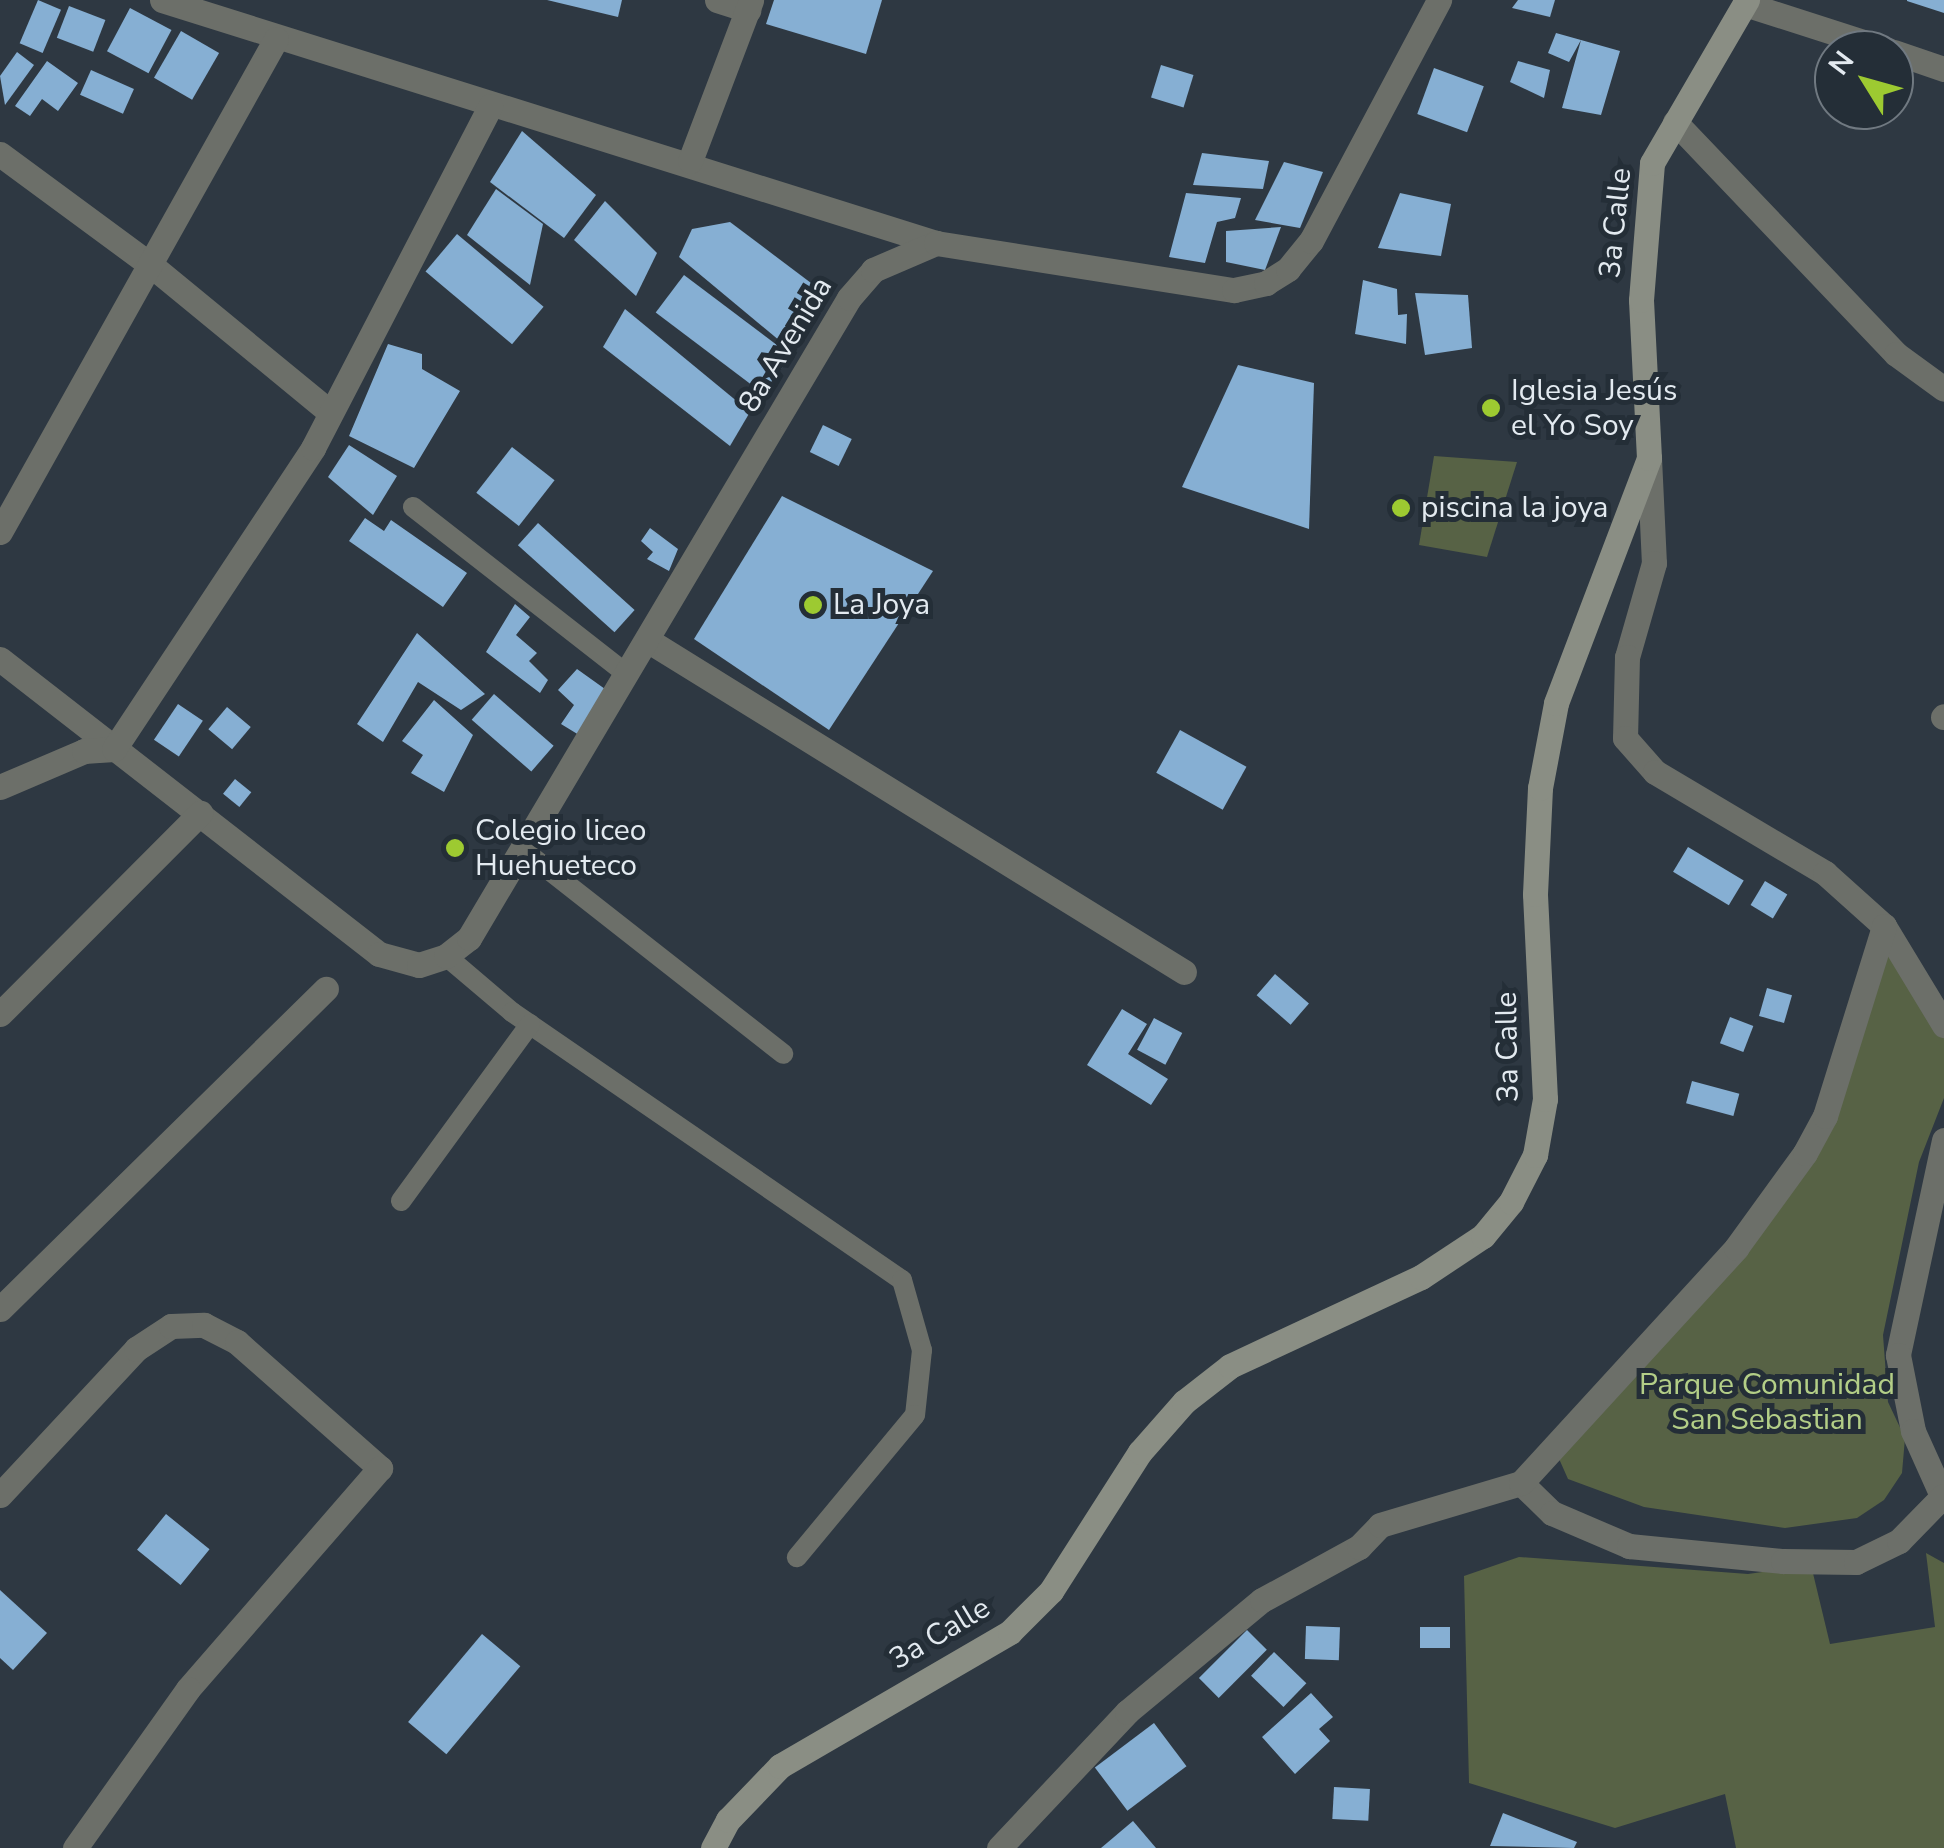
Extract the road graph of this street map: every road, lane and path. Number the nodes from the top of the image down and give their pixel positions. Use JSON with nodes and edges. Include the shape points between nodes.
{"nodes":[{"id":1,"x":162,"y":0,"type":"edge"},
{"id":2,"x":716,"y":0,"type":"edge"},
{"id":3,"x":1439,"y":0,"type":"edge"},
{"id":4,"x":1746,"y":2,"type":"edge"},
{"id":5,"x":749,"y":5,"type":"edge"},
{"id":6,"x":1829,"y":30,"type":"edge"},
{"id":7,"x":276,"y":39,"type":"junction"},
{"id":8,"x":1914,"y":59,"type":"edge"},
{"id":9,"x":1944,"y":69,"type":"edge"},
{"id":10,"x":490,"y":106,"type":"junction"},
{"id":11,"x":1674,"y":122,"type":"junction"},
{"id":12,"x":0,"y":154,"type":"edge"},
{"id":13,"x":690,"y":161,"type":"junction"},
{"id":14,"x":936,"y":242,"type":"junction"},
{"id":15,"x":152,"y":266,"type":"junction"},
{"id":16,"x":1944,"y":389,"type":"edge"},
{"id":17,"x":330,"y":412,"type":"junction"},
{"id":18,"x":1649,"y":458,"type":"junction"},
{"id":19,"x":413,"y":507,"type":"dead end"},
{"id":20,"x":0,"y":532,"type":"edge"},
{"id":21,"x":649,"y":641,"type":"junction"},
{"id":22,"x":0,"y":658,"type":"edge"},
{"id":23,"x":628,"y":675,"type":"junction"},
{"id":24,"x":114,"y":750,"type":"junction"},
{"id":25,"x":0,"y":787,"type":"edge"},
{"id":26,"x":200,"y":813,"type":"junction"},
{"id":27,"x":522,"y":849,"type":"junction"},
{"id":28,"x":1884,"y":926,"type":"junction"},
{"id":29,"x":446,"y":956,"type":"junction"},
{"id":30,"x":1184,"y":972,"type":"dead end"},
{"id":31,"x":326,"y":988,"type":"dead end"},
{"id":32,"x":0,"y":1014,"type":"edge"},
{"id":33,"x":530,"y":1024,"type":"junction"},
{"id":34,"x":1944,"y":1025,"type":"edge"},
{"id":35,"x":783,"y":1054,"type":"dead end"},
{"id":36,"x":1944,"y":1140,"type":"edge"},
{"id":37,"x":400,"y":1201,"type":"dead end"},
{"id":38,"x":0,"y":1308,"type":"edge"},
{"id":39,"x":1521,"y":1483,"type":"junction"},
{"id":40,"x":0,"y":1496,"type":"edge"},
{"id":41,"x":1943,"y":1499,"type":"edge"},
{"id":42,"x":797,"y":1558,"type":"dead end"},
{"id":43,"x":74,"y":1848,"type":"edge"},
{"id":44,"x":712,"y":1848,"type":"edge"},
{"id":45,"x":999,"y":1848,"type":"edge"}],
"edges":[{"from":1,"to":7,"type":"street"},
{"from":2,"to":5,"type":"street"},
{"from":3,"to":14,"type":"street","via":[[1311,241],[1288,270],[1266,283],[1234,290]]},
{"from":4,"to":6,"type":"street"},
{"from":4,"to":11,"type":"street","name":"3a Calle"},
{"from":5,"to":13,"type":"street"},
{"from":7,"to":10,"type":"street"},
{"from":7,"to":15,"type":"street"},
{"from":8,"to":9,"type":"street"},
{"from":10,"to":13,"type":"street"},
{"from":10,"to":17,"type":"street"},
{"from":11,"to":16,"type":"street","via":[[1896,354]]},
{"from":11,"to":18,"type":"street","name":"3a Calle","via":[[1652,163],[1645,218],[1641,300]]},
{"from":12,"to":15,"type":"street"},
{"from":13,"to":14,"type":"street"},
{"from":14,"to":21,"type":"street","name":"8a Avenida","via":[[873,270],[849,298]]},
{"from":15,"to":17,"type":"street"},
{"from":15,"to":20,"type":"street"},
{"from":17,"to":24,"type":"street","via":[[314,448]]},
{"from":18,"to":28,"type":"street","via":[[1654,563],[1627,657],[1625,738],[1655,772],[1825,874]]},
{"from":18,"to":44,"type":"street","name":"3a Calle","via":[[1556,703],[1540,788],[1535,894],[1545,1098],[1535,1155],[1511,1202],[1483,1236],[1421,1277],[1230,1366],[1184,1402],[1140,1452],[1051,1591],[1010,1632],[780,1766],[728,1820]]},
{"from":19,"to":23,"type":"lane"},
{"from":21,"to":23,"type":"street","name":"8a Avenida"},
{"from":21,"to":30,"type":"street"},
{"from":22,"to":24,"type":"street"},
{"from":23,"to":27,"type":"street","name":"8a Avenida"},
{"from":24,"to":25,"type":"street","via":[[84,751]]},
{"from":24,"to":26,"type":"street"},
{"from":26,"to":29,"type":"street","name":"8a Avenida","via":[[378,954],[419,965]]},
{"from":26,"to":32,"type":"street"},
{"from":27,"to":29,"type":"street","name":"8a Avenida","via":[[469,938]]},
{"from":27,"to":35,"type":"lane"},
{"from":28,"to":34,"type":"street"},
{"from":28,"to":39,"type":"street","via":[[1825,1116],[1805,1153],[1736,1248]]},
{"from":29,"to":33,"type":"lane"},
{"from":31,"to":38,"type":"street"},
{"from":33,"to":37,"type":"lane"},
{"from":33,"to":42,"type":"lane","via":[[902,1280],[922,1350],[914,1415]]},
{"from":36,"to":41,"type":"street","via":[[1898,1355],[1913,1431]]},
{"from":39,"to":41,"type":"street","via":[[1552,1512],[1629,1546],[1782,1561],[1856,1562],[1898,1541]]},
{"from":39,"to":45,"type":"street","via":[[1380,1525],[1360,1547],[1262,1600],[1127,1712]]},
{"from":40,"to":43,"type":"street","via":[[136,1349],[171,1326],[204,1325],[237,1342],[380,1468],[188,1689]]}]}
